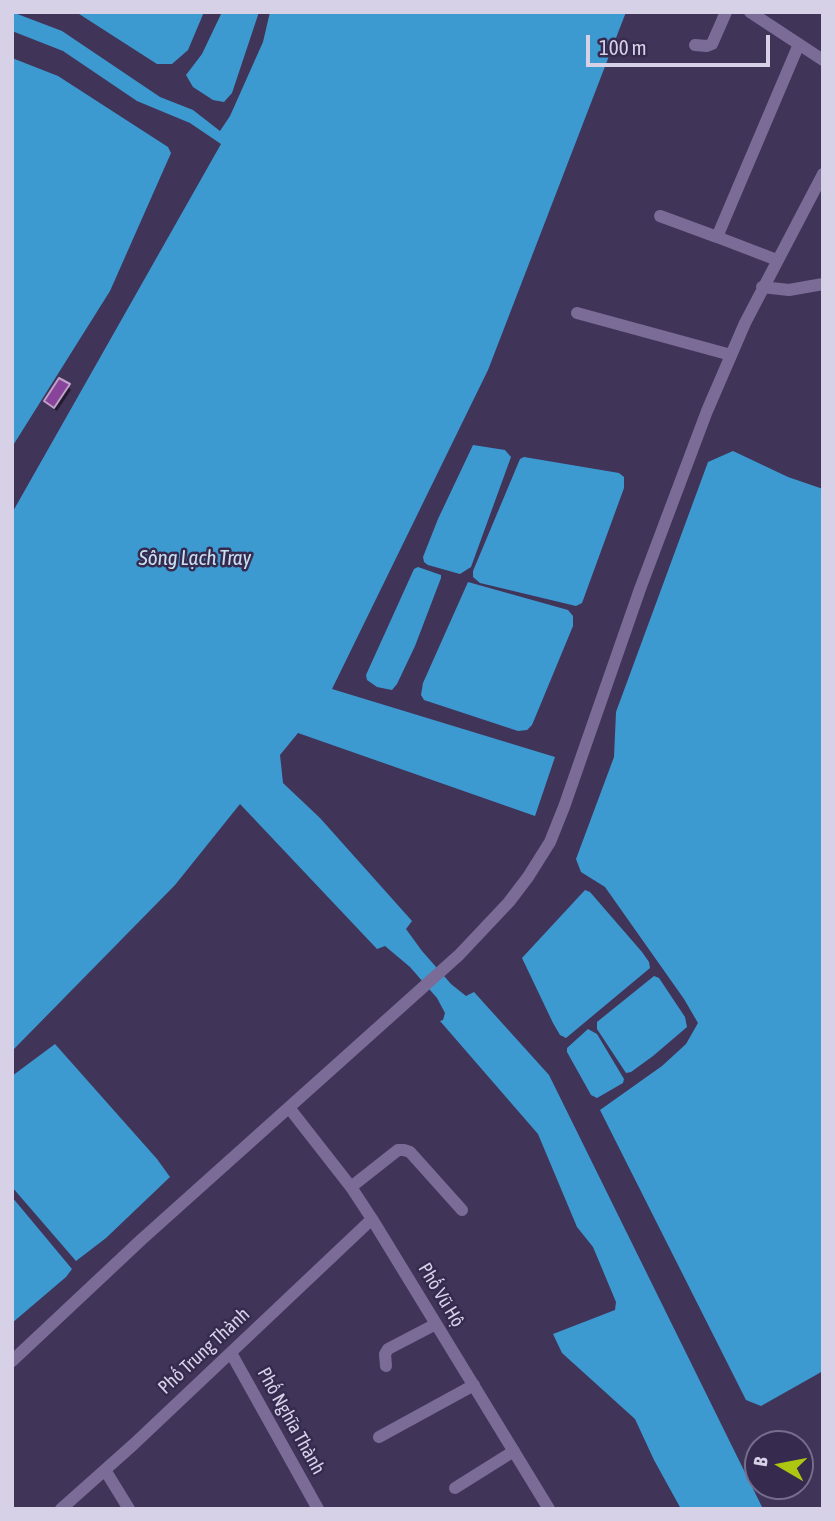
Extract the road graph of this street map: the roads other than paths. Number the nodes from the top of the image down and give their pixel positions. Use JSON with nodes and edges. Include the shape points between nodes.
{"nodes":[{"id":1,"x":726,"y":12,"type":"edge"},
{"id":2,"x":750,"y":12,"type":"edge"},
{"id":3,"x":799,"y":44,"type":"junction"},
{"id":4,"x":695,"y":45,"type":"dead end"},
{"id":5,"x":823,"y":60,"type":"edge"},
{"id":6,"x":823,"y":174,"type":"edge"},
{"id":7,"x":660,"y":216,"type":"dead end"},
{"id":8,"x":717,"y":237,"type":"junction"},
{"id":9,"x":777,"y":260,"type":"junction"},
{"id":10,"x":823,"y":284,"type":"edge"},
{"id":11,"x":762,"y":287,"type":"junction"},
{"id":12,"x":577,"y":313,"type":"dead end"},
{"id":13,"x":731,"y":355,"type":"junction"},
{"id":14,"x":290,"y":1109,"type":"junction"},
{"id":15,"x":352,"y":1189,"type":"junction"},
{"id":16,"x":462,"y":1210,"type":"dead end"},
{"id":17,"x":369,"y":1215,"type":"junction"},
{"id":18,"x":436,"y":1324,"type":"junction"},
{"id":19,"x":231,"y":1353,"type":"junction"},
{"id":20,"x":12,"y":1361,"type":"edge"},
{"id":21,"x":386,"y":1366,"type":"dead end"},
{"id":22,"x":474,"y":1385,"type":"junction"},
{"id":23,"x":379,"y":1437,"type":"dead end"},
{"id":24,"x":514,"y":1451,"type":"junction"},
{"id":25,"x":105,"y":1470,"type":"junction"},
{"id":26,"x":455,"y":1488,"type":"dead end"},
{"id":27,"x":61,"y":1509,"type":"edge"},
{"id":28,"x":130,"y":1509,"type":"edge"},
{"id":29,"x":318,"y":1509,"type":"edge"},
{"id":30,"x":549,"y":1509,"type":"edge"}],
"edges":[{"from":1,"to":4,"type":"street","via":[[712,44]]},
{"from":2,"to":3,"type":"street"},
{"from":3,"to":5,"type":"street"},
{"from":3,"to":8,"type":"street"},
{"from":6,"to":9,"type":"street"},
{"from":7,"to":8,"type":"street"},
{"from":8,"to":9,"type":"street"},
{"from":9,"to":11,"type":"street"},
{"from":10,"to":11,"type":"street","via":[[789,290]]},
{"from":11,"to":13,"type":"street"},
{"from":12,"to":13,"type":"street"},
{"from":13,"to":14,"type":"street","via":[[682,473],[550,842],[509,902],[459,955]]},
{"from":14,"to":15,"type":"street","name":"Phố Vũ Hộ"},
{"from":14,"to":20,"type":"street"},
{"from":15,"to":16,"type":"street","via":[[398,1150],[404,1150]]},
{"from":15,"to":17,"type":"street","name":"Phố Vũ Hộ"},
{"from":17,"to":18,"type":"street","name":"Phố Vũ Hộ"},
{"from":17,"to":19,"type":"street","name":"Phố Trung Thành"},
{"from":18,"to":21,"type":"street","via":[[388,1349]]},
{"from":18,"to":22,"type":"street","name":"Phố Vũ Hộ"},
{"from":19,"to":25,"type":"street","name":"Phố Trung Thành"},
{"from":19,"to":29,"type":"street","name":"Phố Nghĩa Thành"},
{"from":22,"to":23,"type":"street"},
{"from":22,"to":24,"type":"street","name":"Phố Vũ Hộ"},
{"from":24,"to":26,"type":"street"},
{"from":24,"to":30,"type":"street","name":"Phố Vũ Hộ"},
{"from":25,"to":27,"type":"street","name":"Phố Trung Thành"},
{"from":25,"to":28,"type":"street"}]}
